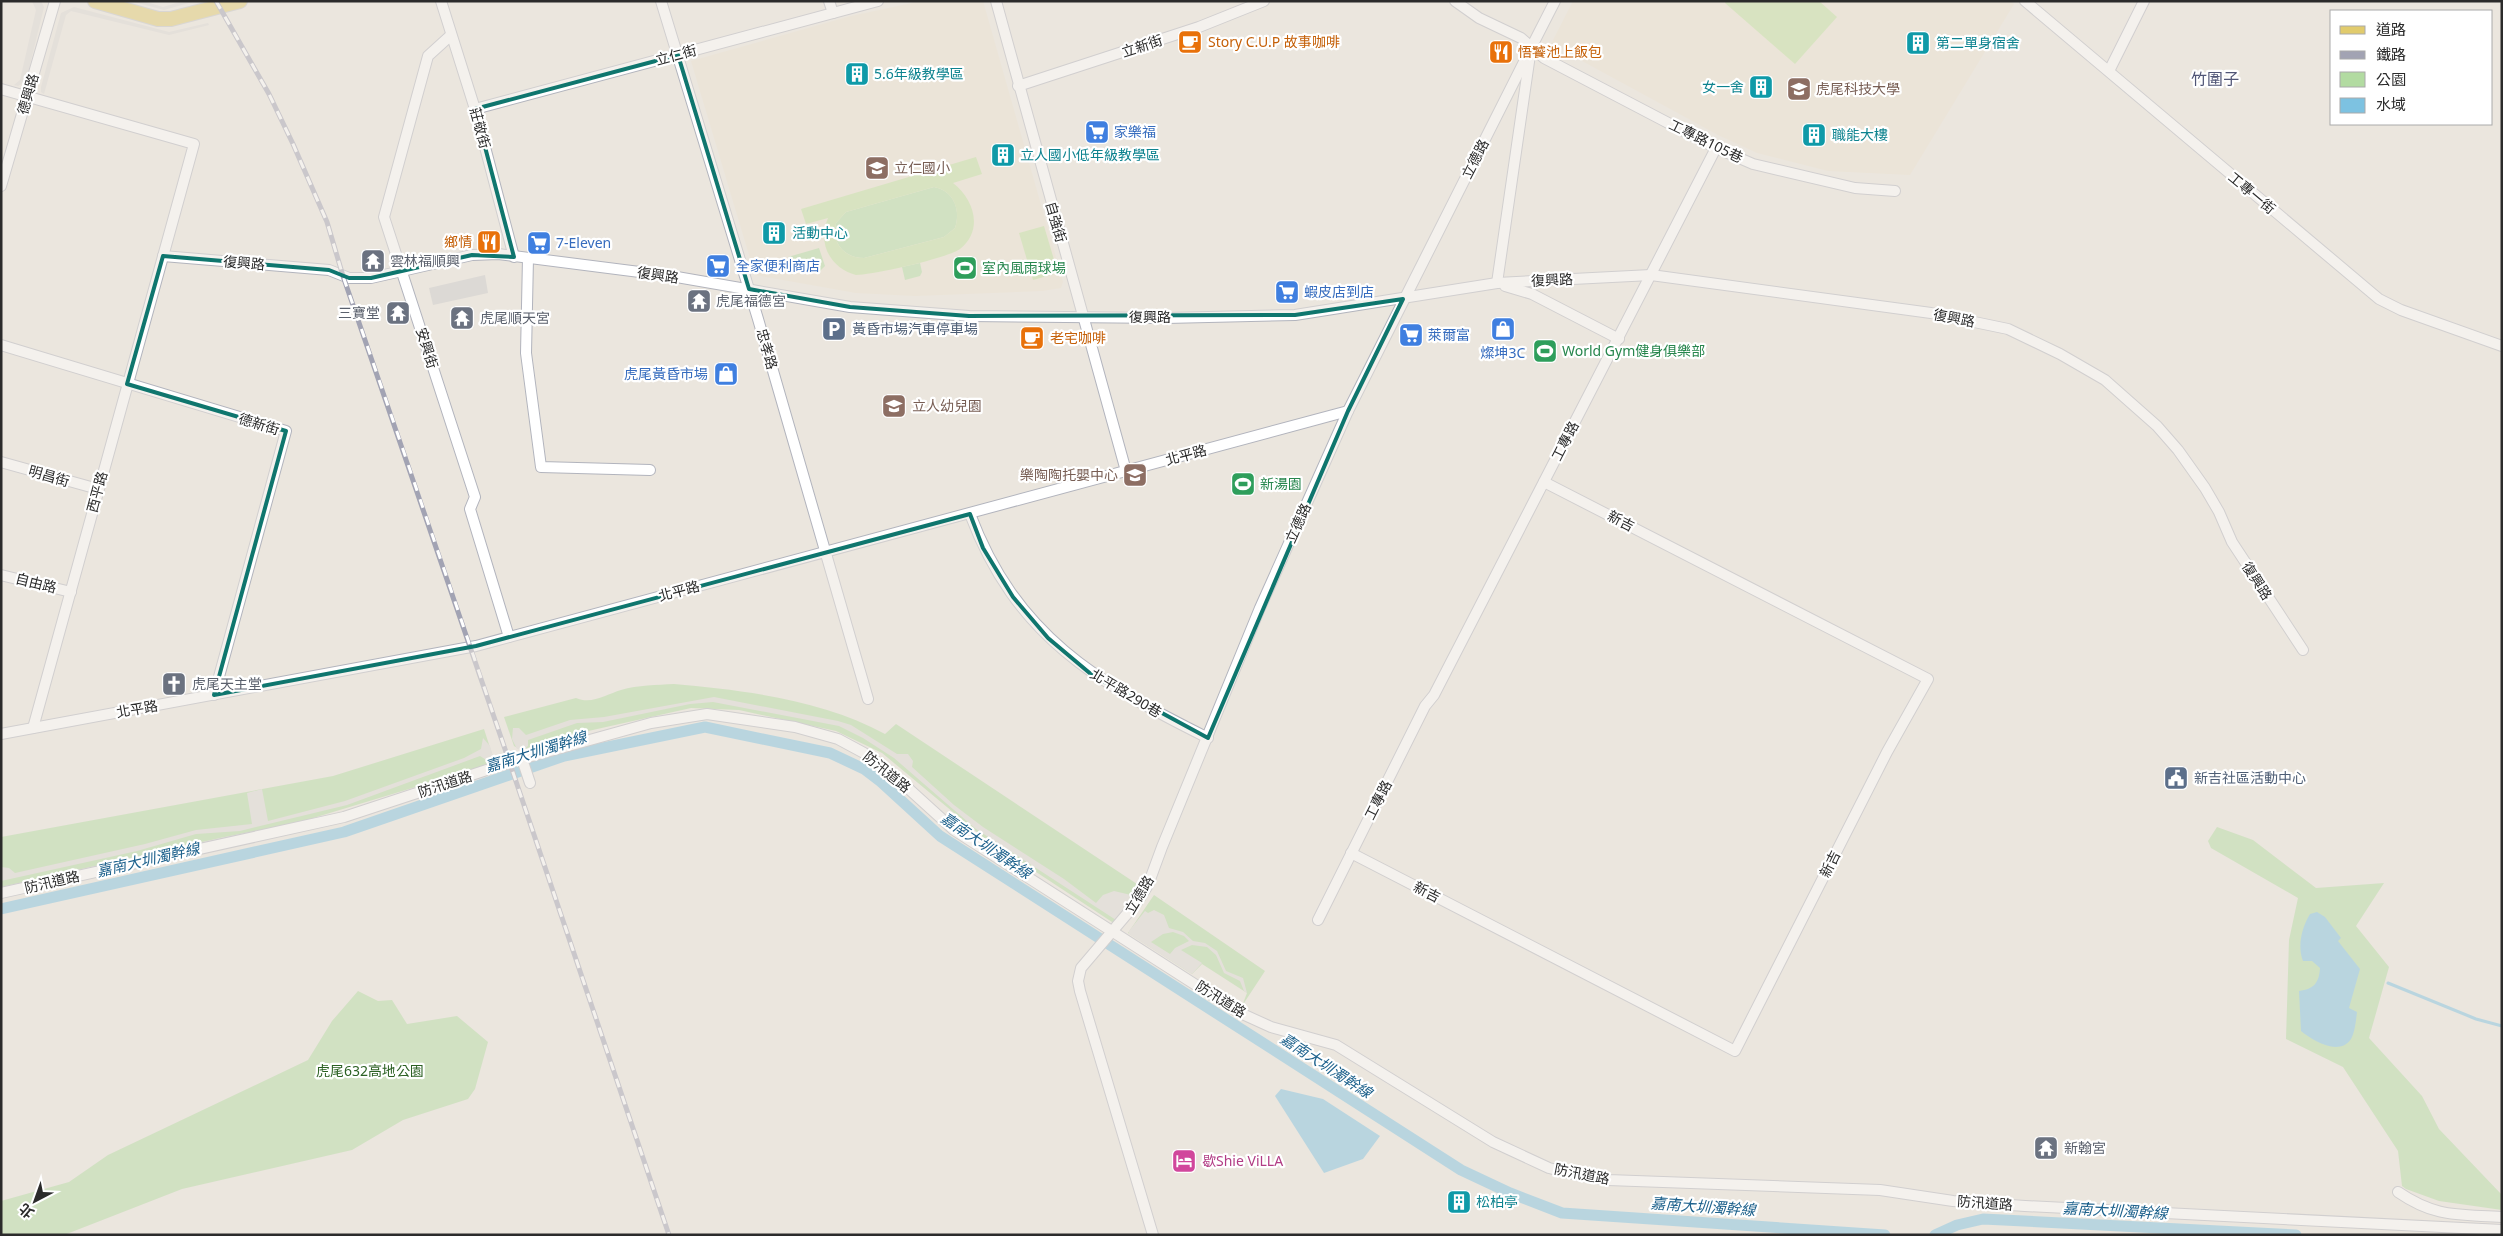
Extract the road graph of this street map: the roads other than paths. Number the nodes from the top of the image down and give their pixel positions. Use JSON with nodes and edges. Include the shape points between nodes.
{"nodes":[{"id":1,"x":55,"y":1,"type":"edge"},
{"id":2,"x":95,"y":1,"type":"edge"},
{"id":3,"x":240,"y":1,"type":"edge"},
{"id":4,"x":441,"y":1,"type":"edge"},
{"id":5,"x":661,"y":1,"type":"edge"},
{"id":6,"x":829,"y":1,"type":"edge"},
{"id":7,"x":878,"y":1,"type":"edge"},
{"id":8,"x":996,"y":1,"type":"edge"},
{"id":9,"x":1264,"y":1,"type":"edge"},
{"id":10,"x":1455,"y":1,"type":"edge"},
{"id":11,"x":1554,"y":1,"type":"edge"},
{"id":12,"x":2025,"y":1,"type":"edge"},
{"id":13,"x":2144,"y":1,"type":"edge"},
{"id":14,"x":832,"y":13,"type":"junction"},
{"id":15,"x":450,"y":36,"type":"junction"},
{"id":16,"x":1531,"y":48,"type":"junction"},
{"id":17,"x":678,"y":55,"type":"junction"},
{"id":18,"x":2109,"y":71,"type":"junction"},
{"id":19,"x":1018,"y":86,"type":"junction"},
{"id":20,"x":1,"y":89,"type":"edge"},
{"id":21,"x":27,"y":96,"type":"junction"},
{"id":22,"x":475,"y":109,"type":"junction"},
{"id":23,"x":1716,"y":148,"type":"junction"},
{"id":24,"x":1,"y":186,"type":"edge"},
{"id":25,"x":1896,"y":191,"type":"dead end"},
{"id":26,"x":163,"y":256,"type":"junction"},
{"id":27,"x":514,"y":257,"type":"junction"},
{"id":28,"x":528,"y":258,"type":"junction"},
{"id":29,"x":403,"y":271,"type":"junction"},
{"id":30,"x":1651,"y":275,"type":"junction"},
{"id":31,"x":1497,"y":283,"type":"junction"},
{"id":32,"x":749,"y":289,"type":"junction"},
{"id":33,"x":1403,"y":299,"type":"junction"},
{"id":34,"x":1082,"y":317,"type":"junction"},
{"id":35,"x":1619,"y":339,"type":"junction"},
{"id":36,"x":1,"y":345,"type":"edge"},
{"id":37,"x":2502,"y":346,"type":"edge"},
{"id":38,"x":127,"y":384,"type":"junction"},
{"id":39,"x":1348,"y":411,"type":"junction"},
{"id":40,"x":1,"y":462,"type":"edge"},
{"id":41,"x":650,"y":470,"type":"dead end"},
{"id":42,"x":1126,"y":471,"type":"junction"},
{"id":43,"x":1544,"y":482,"type":"junction"},
{"id":44,"x":98,"y":489,"type":"junction"},
{"id":45,"x":970,"y":514,"type":"junction"},
{"id":46,"x":824,"y":552,"type":"junction"},
{"id":47,"x":1,"y":575,"type":"edge"},
{"id":48,"x":71,"y":592,"type":"junction"},
{"id":49,"x":509,"y":637,"type":"junction"},
{"id":50,"x":2303,"y":650,"type":"dead end"},
{"id":51,"x":214,"y":695,"type":"junction"},
{"id":52,"x":868,"y":699,"type":"dead end"},
{"id":53,"x":32,"y":728,"type":"junction"},
{"id":54,"x":1,"y":734,"type":"edge"},
{"id":55,"x":1208,"y":738,"type":"junction"},
{"id":56,"x":522,"y":759,"type":"junction"},
{"id":57,"x":530,"y":783,"type":"dead end"},
{"id":58,"x":1351,"y":853,"type":"junction"},
{"id":59,"x":1,"y":893,"type":"edge"},
{"id":60,"x":1318,"y":920,"type":"dead end"},
{"id":61,"x":1112,"y":934,"type":"junction"},
{"id":62,"x":2398,"y":1192,"type":"dead end"},
{"id":63,"x":2502,"y":1217,"type":"edge"},
{"id":64,"x":2502,"y":1230,"type":"edge"},
{"id":65,"x":1154,"y":1235,"type":"edge"}],
"edges":[{"from":1,"to":21,"type":"street","name":"德興路"},
{"from":2,"to":3,"type":"main road","via":[[164,19]]},
{"from":4,"to":15,"type":"street","name":"莊敬街"},
{"from":5,"to":17,"type":"street","name":"忠孝路"},
{"from":6,"to":14,"type":"street"},
{"from":7,"to":14,"type":"street","name":"立仁街"},
{"from":8,"to":19,"type":"street","name":"自強街"},
{"from":9,"to":19,"type":"street","name":"立新街","via":[[1199,27]]},
{"from":10,"to":16,"type":"street","name":"工專路105巷","via":[[1479,18],[1521,38]]},
{"from":11,"to":16,"type":"street"},
{"from":12,"to":18,"type":"street","name":"工專一街"},
{"from":13,"to":18,"type":"street"},
{"from":14,"to":17,"type":"street","name":"立仁街"},
{"from":15,"to":22,"type":"street","name":"莊敬街"},
{"from":15,"to":29,"type":"street","name":"安興街","via":[[428,56],[384,217]]},
{"from":16,"to":23,"type":"street","name":"工專路105巷","via":[[1544,58]]},
{"from":16,"to":31,"type":"street"},
{"from":16,"to":33,"type":"street","name":"立德路"},
{"from":17,"to":22,"type":"street","name":"立仁街"},
{"from":17,"to":32,"type":"street","name":"忠孝路"},
{"from":18,"to":37,"type":"street","name":"工專一街","via":[[2379,299]]},
{"from":19,"to":34,"type":"street","name":"自強街"},
{"from":20,"to":21,"type":"street"},
{"from":21,"to":24,"type":"street","name":"德興路"},
{"from":21,"to":26,"type":"street","via":[[194,144]]},
{"from":22,"to":27,"type":"street","name":"莊敬街"},
{"from":23,"to":25,"type":"street","name":"工專路105巷","via":[[1753,164],[1815,180],[1855,188]]},
{"from":23,"to":30,"type":"street","name":"工專路"},
{"from":26,"to":29,"type":"street","name":"復興路","via":[[329,270],[349,278],[370,278]]},
{"from":26,"to":38,"type":"street","name":"西平路"},
{"from":27,"to":28,"type":"street","name":"復興路"},
{"from":27,"to":29,"type":"street","name":"復興路","via":[[472,255]]},
{"from":28,"to":32,"type":"street","name":"復興路"},
{"from":28,"to":41,"type":"street","via":[[526,353],[541,467]]},
{"from":29,"to":49,"type":"street","name":"安興街","via":[[476,497],[470,509]]},
{"from":30,"to":31,"type":"street","name":"復興路"},
{"from":30,"to":35,"type":"street","name":"工專路"},
{"from":30,"to":50,"type":"street","name":"復興路","via":[[1931,313],[2008,329],[2087,369],[2142,411],[2178,450],[2210,496],[2232,542]]},
{"from":31,"to":33,"type":"street","name":"復興路"},
{"from":31,"to":35,"type":"street","via":[[1532,294]]},
{"from":32,"to":34,"type":"street","name":"復興路","via":[[850,307],[969,316]]},
{"from":32,"to":46,"type":"street","name":"忠孝路"},
{"from":33,"to":34,"type":"street","name":"復興路","via":[[1295,315]]},
{"from":33,"to":39,"type":"street","name":"立德路"},
{"from":34,"to":42,"type":"street","name":"自強街"},
{"from":35,"to":43,"type":"street","name":"工專路"},
{"from":36,"to":38,"type":"street","name":"德新街"},
{"from":38,"to":44,"type":"street","name":"西平路"},
{"from":38,"to":51,"type":"street","name":"德新街","via":[[286,431]]},
{"from":39,"to":42,"type":"street","name":"北平路"},
{"from":39,"to":55,"type":"street","name":"立德路","via":[[1260,608]]},
{"from":40,"to":44,"type":"street","name":"明昌街"},
{"from":42,"to":45,"type":"street","name":"北平路"},
{"from":43,"to":58,"type":"street","name":"工專路"},
{"from":43,"to":58,"type":"street","name":"新吉","via":[[1928,678],[1735,1051]]},
{"from":44,"to":48,"type":"street","name":"西平路"},
{"from":45,"to":46,"type":"street","name":"北平路"},
{"from":45,"to":55,"type":"street","name":"北平路290巷","via":[[996,572],[1012,597],[1048,638],[1092,674]]},
{"from":46,"to":49,"type":"street","name":"北平路"},
{"from":46,"to":52,"type":"street","name":"忠孝路"},
{"from":47,"to":48,"type":"street","name":"自由路"},
{"from":48,"to":53,"type":"street","name":"西平路"},
{"from":49,"to":51,"type":"street","name":"北平路","via":[[472,647]]},
{"from":51,"to":53,"type":"street","name":"北平路"},
{"from":53,"to":54,"type":"street","name":"北平路"},
{"from":55,"to":61,"type":"street","name":"立德路","via":[[1148,885]]},
{"from":56,"to":57,"type":"street"},
{"from":56,"to":59,"type":"street","name":"防汛道路","via":[[344,817]]},
{"from":56,"to":61,"type":"street","name":"防汛道路","via":[[652,723],[708,714],[795,727],[838,739],[864,752],[888,770],[954,830]]},
{"from":58,"to":60,"type":"street","name":"工專路"},
{"from":61,"to":64,"type":"street","name":"防汛道路","via":[[1238,1012],[1272,1027],[1336,1045],[1493,1142],[1549,1168],[1577,1175],[1608,1180],[1880,1190],[1953,1201],[2025,1206]]},
{"from":61,"to":65,"type":"street","name":"立德路","via":[[1081,968],[1078,981]]},
{"from":62,"to":63,"type":"street","via":[[2418,1206],[2440,1213]]}]}
